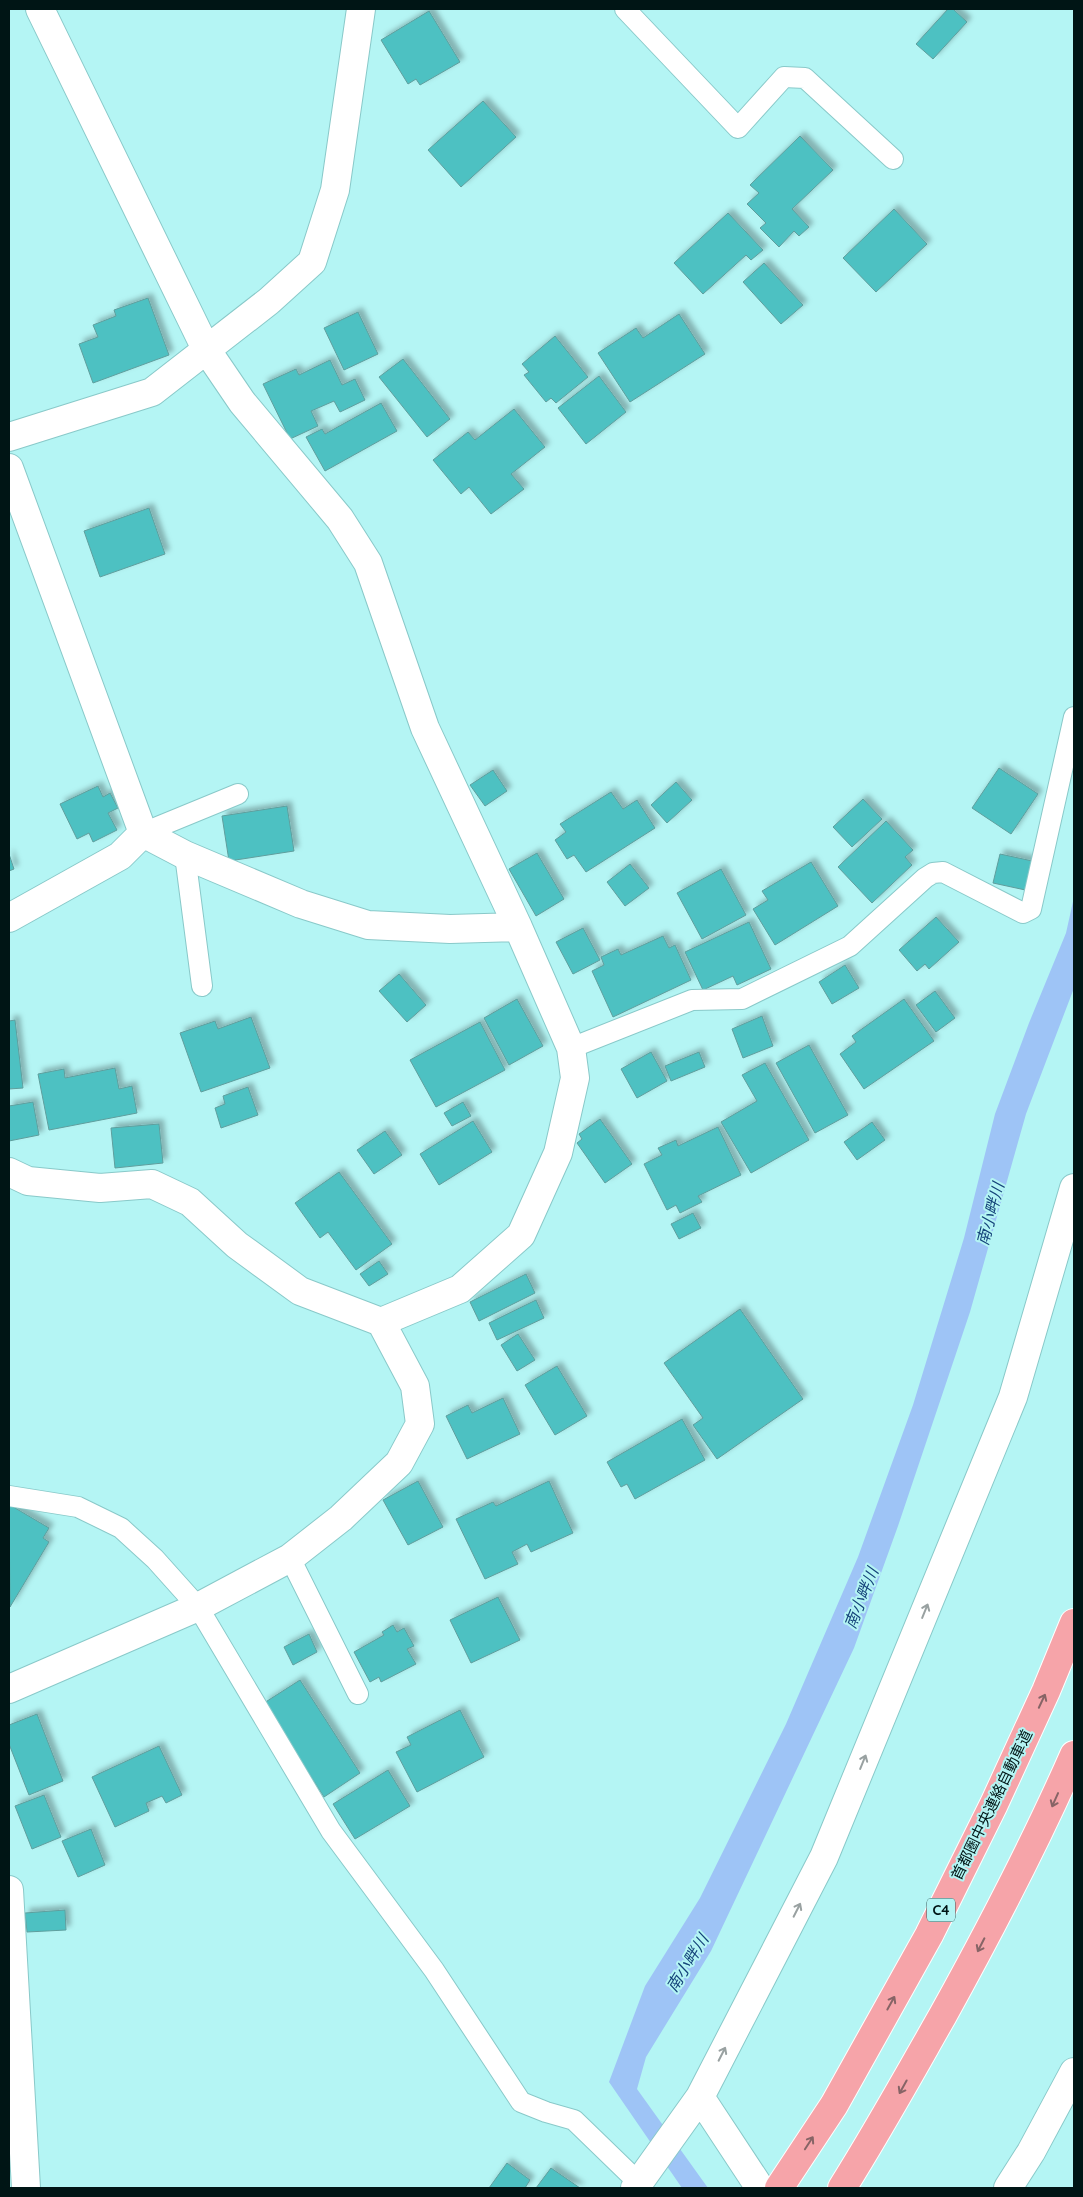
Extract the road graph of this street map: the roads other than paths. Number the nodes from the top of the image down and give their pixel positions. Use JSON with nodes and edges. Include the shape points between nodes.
{"nodes":[{"id":1,"x":40,"y":9,"type":"edge"},
{"id":2,"x":361,"y":9,"type":"edge"},
{"id":3,"x":625,"y":9,"type":"edge"},
{"id":4,"x":894,"y":158,"type":"dead end"},
{"id":5,"x":206,"y":349,"type":"junction"},
{"id":6,"x":9,"y":437,"type":"edge"},
{"id":7,"x":9,"y":468,"type":"edge"},
{"id":8,"x":1074,"y":717,"type":"edge"},
{"id":9,"x":238,"y":794,"type":"dead end"},
{"id":10,"x":143,"y":832,"type":"junction"},
{"id":11,"x":185,"y":856,"type":"junction"},
{"id":12,"x":9,"y":918,"type":"edge"},
{"id":13,"x":518,"y":927,"type":"junction"},
{"id":14,"x":202,"y":986,"type":"dead end"},
{"id":15,"x":571,"y":1048,"type":"junction"},
{"id":16,"x":9,"y":1172,"type":"edge"},
{"id":17,"x":1074,"y":1188,"type":"edge"},
{"id":18,"x":381,"y":1322,"type":"junction"},
{"id":19,"x":9,"y":1496,"type":"edge"},
{"id":20,"x":290,"y":1558,"type":"junction"},
{"id":21,"x":198,"y":1607,"type":"junction"},
{"id":22,"x":1074,"y":1623,"type":"edge"},
{"id":23,"x":9,"y":1689,"type":"edge"},
{"id":24,"x":358,"y":1694,"type":"dead end"},
{"id":25,"x":1074,"y":1755,"type":"edge"},
{"id":26,"x":9,"y":1890,"type":"edge"},
{"id":27,"x":1074,"y":2072,"type":"edge"},
{"id":28,"x":700,"y":2098,"type":"junction"},
{"id":29,"x":637,"y":2185,"type":"edge"},
{"id":30,"x":773,"y":2187,"type":"edge"},
{"id":31,"x":26,"y":2188,"type":"edge"},
{"id":32,"x":842,"y":2188,"type":"edge"},
{"id":33,"x":1008,"y":2188,"type":"edge"}],
"edges":[{"from":1,"to":5,"type":"street"},
{"from":2,"to":5,"type":"street","via":[[335,190],[312,262],[270,301]]},
{"from":3,"to":4,"type":"lane","via":[[738,128],[784,76],[805,78]]},
{"from":5,"to":6,"type":"street","via":[[152,392]]},
{"from":5,"to":13,"type":"street","via":[[242,402],[340,520],[368,563],[425,728]]},
{"from":7,"to":10,"type":"street"},
{"from":8,"to":15,"type":"lane","via":[[1031,909],[1023,913],[943,872],[933,873],[850,946],[742,999],[692,1000]]},
{"from":9,"to":10,"type":"lane"},
{"from":10,"to":11,"type":"street"},
{"from":10,"to":12,"type":"street","via":[[120,856]]},
{"from":11,"to":13,"type":"street","via":[[301,904],[368,925],[450,929]]},
{"from":11,"to":14,"type":"lane"},
{"from":13,"to":15,"type":"street"},
{"from":15,"to":18,"type":"street","via":[[575,1078],[558,1153],[521,1235],[460,1289]]},
{"from":16,"to":18,"type":"street","via":[[28,1180],[100,1188],[152,1184],[190,1202],[237,1245],[300,1291]]},
{"from":28,"to":17,"type":"street","one_way":true,"via":[[824,1858],[1013,1397]]},
{"from":18,"to":20,"type":"street","via":[[415,1386],[420,1424],[398,1463],[341,1518]]},
{"from":19,"to":21,"type":"lane","via":[[78,1508],[121,1528]]},
{"from":20,"to":21,"type":"street"},
{"from":20,"to":24,"type":"lane"},
{"from":21,"to":23,"type":"street"},
{"from":21,"to":29,"type":"lane","via":[[331,1832],[434,1970],[521,2102],[574,2120]]},
{"from":30,"to":22,"type":"highway","name":"首都圏中央連絡自動車道","number":"C4","one_way":true,"via":[[834,2105],[929,1935],[994,1804]]},
{"from":25,"to":32,"type":"highway","one_way":true,"via":[[1046,1819],[976,1955],[880,2128]]},
{"from":26,"to":31,"type":"street"},
{"from":27,"to":33,"type":"street"},
{"from":28,"to":29,"type":"street"},
{"from":28,"to":30,"type":"street"}]}
